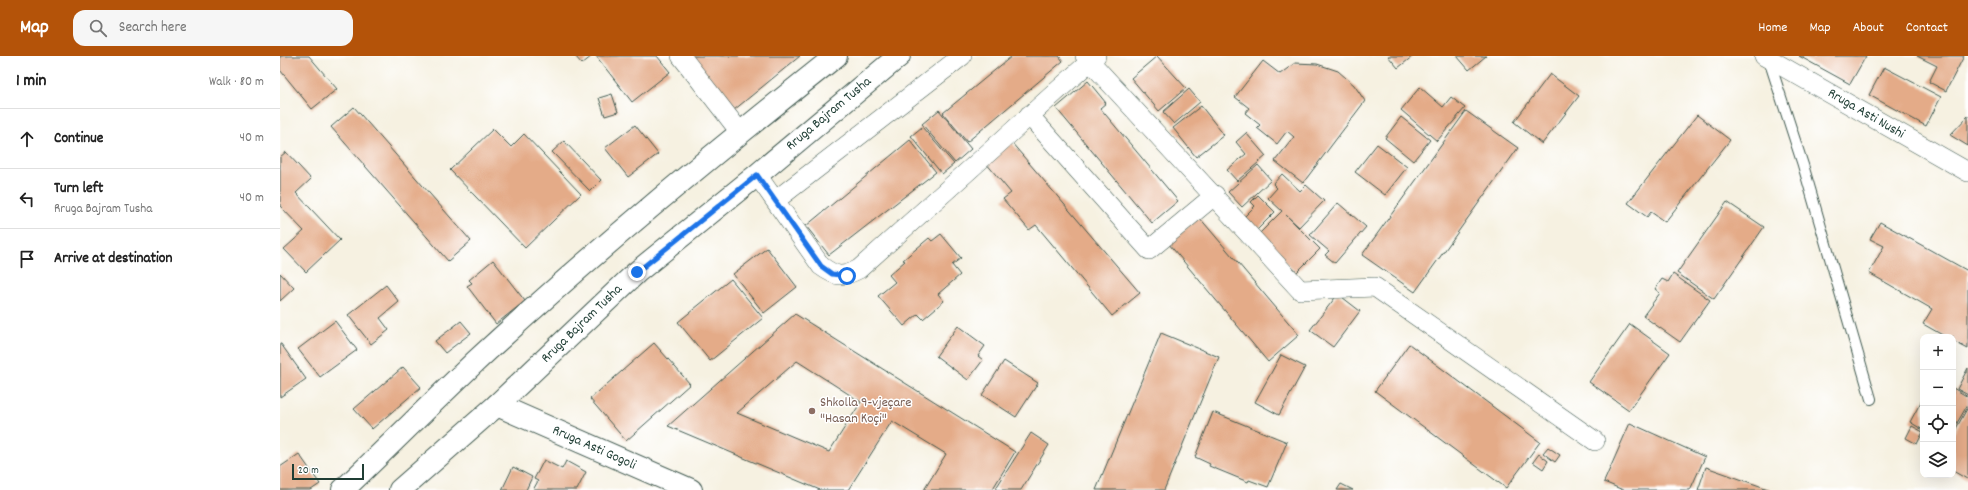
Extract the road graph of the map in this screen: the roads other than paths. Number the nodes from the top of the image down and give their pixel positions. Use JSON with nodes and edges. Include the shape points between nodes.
{"nodes":[{"id":1,"x":681,"y":56,"type":"edge"},
{"id":2,"x":836,"y":56,"type":"edge"},
{"id":3,"x":899,"y":56,"type":"edge"},
{"id":4,"x":962,"y":56,"type":"edge"},
{"id":5,"x":1766,"y":57,"type":"edge"},
{"id":6,"x":1090,"y":58,"type":"edge"},
{"id":7,"x":1030,"y":115,"type":"junction"},
{"id":8,"x":740,"y":132,"type":"junction"},
{"id":9,"x":1968,"y":172,"type":"edge"},
{"id":10,"x":757,"y":175,"type":"junction"},
{"id":11,"x":1215,"y":195,"type":"junction"},
{"id":12,"x":776,"y":200,"type":"junction"},
{"id":13,"x":1871,"y":399,"type":"dead end"},
{"id":14,"x":497,"y":405,"type":"junction"},
{"id":15,"x":1595,"y":440,"type":"dead end"},
{"id":16,"x":666,"y":485,"type":"edge"},
{"id":17,"x":343,"y":490,"type":"edge"},
{"id":18,"x":400,"y":490,"type":"edge"},
{"id":19,"x":691,"y":490,"type":"edge"}],
"edges":[{"from":1,"to":8,"type":"street"},
{"from":2,"to":8,"type":"main road"},
{"from":3,"to":10,"type":"main road","name":"Rruga Bajram Tusha"},
{"from":4,"to":12,"type":"street"},
{"from":5,"to":9,"type":"street","name":"Rruga Asti Nushi"},
{"from":5,"to":13,"type":"lane","via":[[1803,164]]},
{"from":6,"to":7,"type":"street"},
{"from":6,"to":11,"type":"street"},
{"from":7,"to":11,"type":"street","via":[[1149,250]]},
{"from":7,"to":12,"type":"street","via":[[859,269],[847,276],[832,274],[821,266]]},
{"from":8,"to":17,"type":"main road","via":[[607,244],[477,361]]},
{"from":10,"to":12,"type":"street"},
{"from":10,"to":14,"type":"main road","name":"Rruga Bajram Tusha","via":[[637,272]]},
{"from":11,"to":15,"type":"street","via":[[1300,290],[1375,287]]},
{"from":14,"to":16,"type":"main road","name":"Rruga Asti Gogoli"},
{"from":14,"to":18,"type":"main road","name":"Rruga Bajram Tusha"},
{"from":16,"to":19,"type":"main road","name":"Rruga Asti Gogoli"}]}
